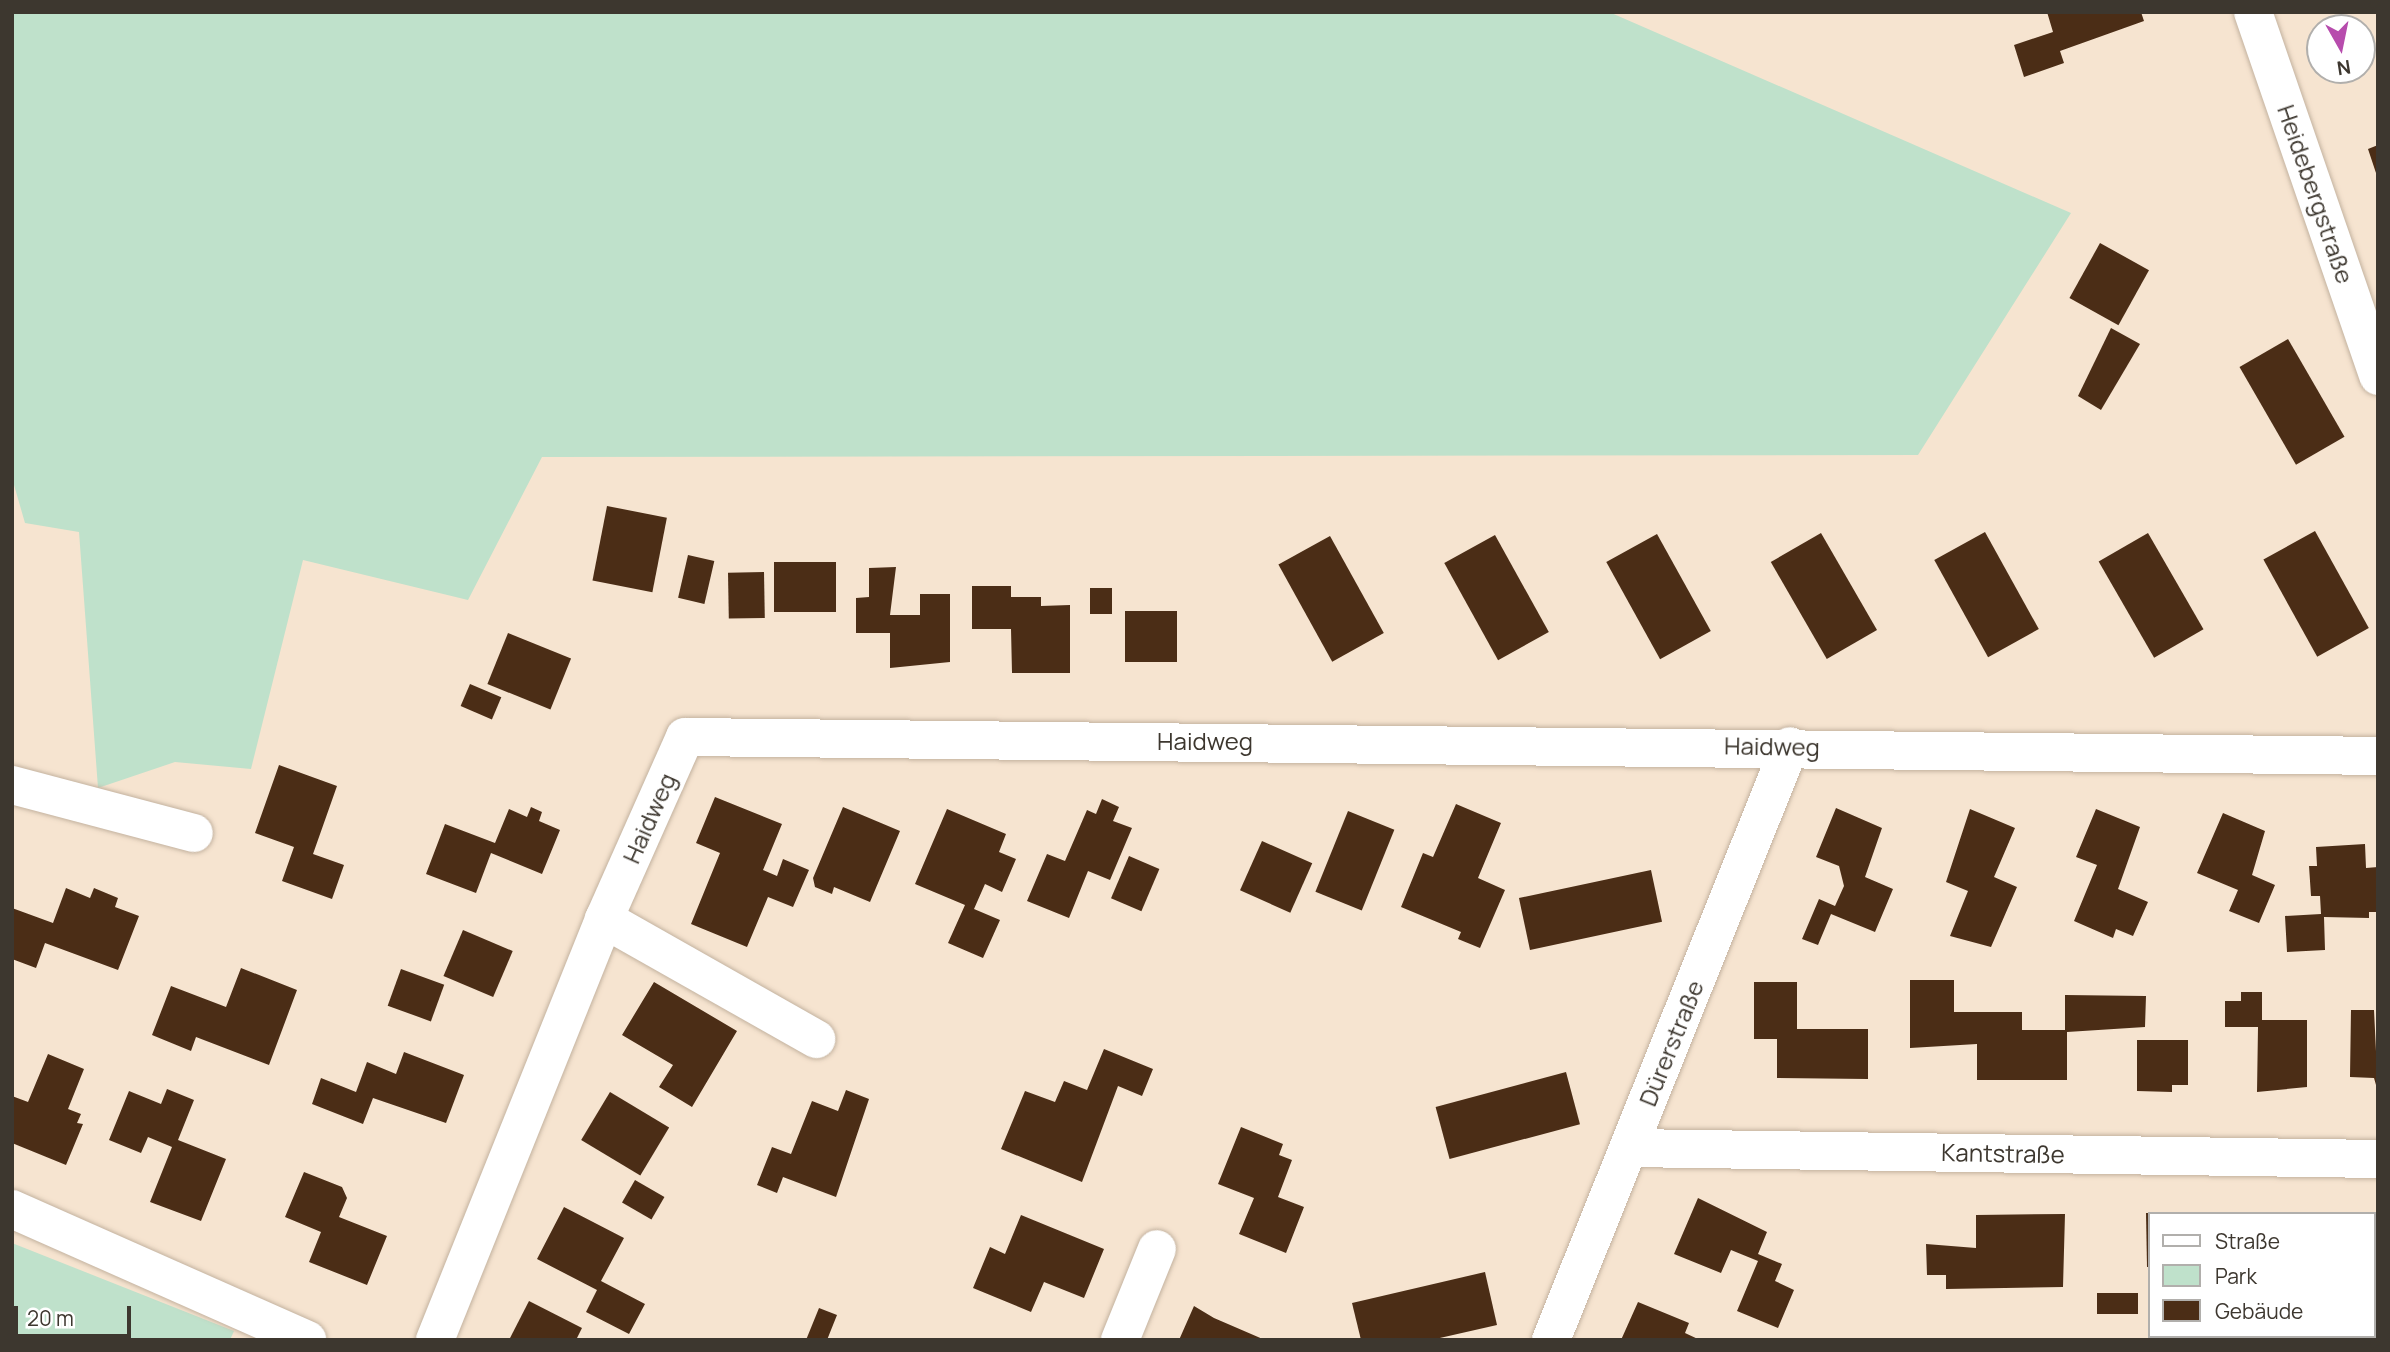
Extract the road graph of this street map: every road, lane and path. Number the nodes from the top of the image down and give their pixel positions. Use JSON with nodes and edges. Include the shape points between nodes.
{"nodes":[{"id":1,"x":2253,"y":12,"type":"edge"},
{"id":2,"x":2378,"y":376,"type":"edge"},
{"id":3,"x":1790,"y":746,"type":"junction"},
{"id":4,"x":2378,"y":756,"type":"edge"},
{"id":5,"x":12,"y":785,"type":"edge"},
{"id":6,"x":194,"y":833,"type":"dead end"},
{"id":7,"x":604,"y":919,"type":"junction"},
{"id":8,"x":816,"y":1039,"type":"dead end"},
{"id":9,"x":1629,"y":1147,"type":"junction"},
{"id":10,"x":2378,"y":1159,"type":"edge"},
{"id":11,"x":12,"y":1209,"type":"edge"},
{"id":12,"x":1157,"y":1249,"type":"dead end"},
{"id":13,"x":307,"y":1340,"type":"edge"},
{"id":14,"x":435,"y":1340,"type":"edge"},
{"id":15,"x":1120,"y":1340,"type":"edge"},
{"id":16,"x":1551,"y":1340,"type":"edge"}],
"edges":[{"from":1,"to":2,"type":"street","name":"Heidebergstraße"},
{"from":3,"to":4,"type":"street","name":"Haidweg"},
{"from":3,"to":7,"type":"street","name":"Haidweg","via":[[685,737]]},
{"from":3,"to":9,"type":"street","name":"Dürerstraße"},
{"from":5,"to":6,"type":"street"},
{"from":7,"to":8,"type":"street"},
{"from":7,"to":14,"type":"street","name":"Haidweg"},
{"from":9,"to":10,"type":"street","name":"Kantstraße"},
{"from":9,"to":16,"type":"street","name":"Dürerstraße"},
{"from":11,"to":13,"type":"street"},
{"from":12,"to":15,"type":"street"}]}
